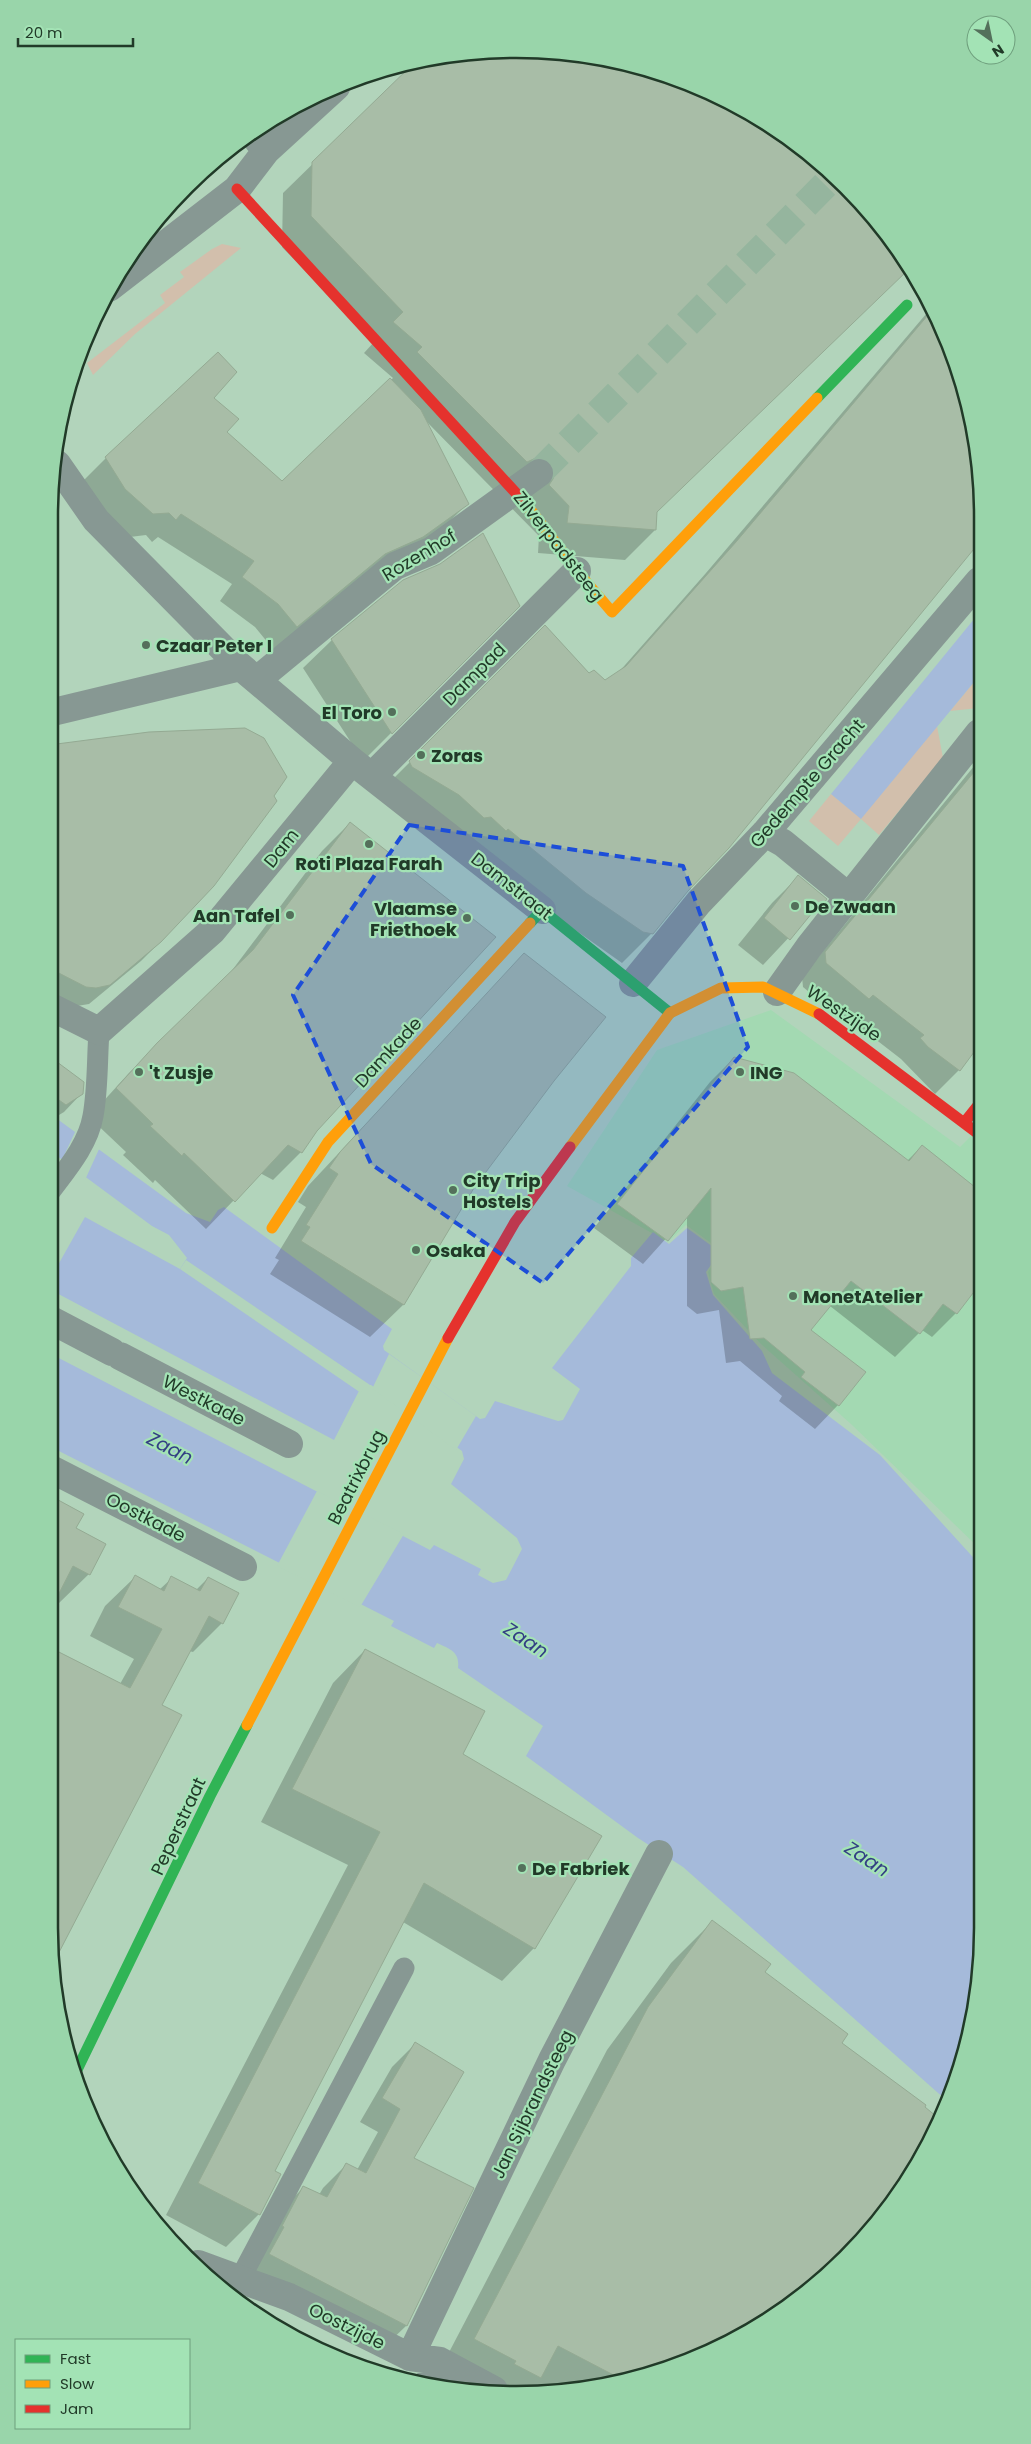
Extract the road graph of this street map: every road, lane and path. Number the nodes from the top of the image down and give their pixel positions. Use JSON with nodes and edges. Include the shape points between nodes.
{"nodes":[{"id":1,"x":302,"y":111,"type":"edge"},
{"id":2,"x":258,"y":142,"type":"edge"},
{"id":3,"x":237,"y":189,"type":"junction"},
{"id":4,"x":126,"y":275,"type":"edge"},
{"id":5,"x":907,"y":305,"type":"dead end"},
{"id":6,"x":60,"y":468,"type":"edge"},
{"id":7,"x":538,"y":473,"type":"tunnel mouth"},
{"id":8,"x":516,"y":490,"type":"junction"},
{"id":9,"x":577,"y":571,"type":"junction"},
{"id":10,"x":974,"y":586,"type":"edge"},
{"id":11,"x":249,"y":673,"type":"junction"},
{"id":12,"x":58,"y":711,"type":"edge"},
{"id":13,"x":974,"y":739,"type":"edge"},
{"id":14,"x":362,"y":769,"type":"junction"},
{"id":15,"x":774,"y":838,"type":"junction"},
{"id":16,"x":849,"y":897,"type":"junction"},
{"id":17,"x":542,"y":910,"type":"junction"},
{"id":18,"x":633,"y":983,"type":"junction"},
{"id":19,"x":777,"y":992,"type":"junction"},
{"id":20,"x":58,"y":1010,"type":"edge"},
{"id":21,"x":670,"y":1013,"type":"junction"},
{"id":22,"x":99,"y":1031,"type":"junction"},
{"id":23,"x":974,"y":1111,"type":"edge"},
{"id":24,"x":964,"y":1123,"type":"junction"},
{"id":25,"x":974,"y":1130,"type":"edge"},
{"id":26,"x":58,"y":1182,"type":"edge"},
{"id":27,"x":272,"y":1228,"type":"dead end"},
{"id":28,"x":58,"y":1324,"type":"edge"},
{"id":29,"x":289,"y":1444,"type":"dead end"},
{"id":30,"x":58,"y":1473,"type":"edge"},
{"id":31,"x":243,"y":1567,"type":"dead end"},
{"id":32,"x":317,"y":1591,"type":"joint"},
{"id":33,"x":659,"y":1854,"type":"dead end"},
{"id":34,"x":404,"y":1968,"type":"dead end"},
{"id":35,"x":79,"y":2066,"type":"edge"},
{"id":36,"x":208,"y":2268,"type":"edge"},
{"id":37,"x":240,"y":2279,"type":"junction"},
{"id":38,"x":410,"y":2357,"type":"junction"},
{"id":39,"x":440,"y":2361,"type":"junction"},
{"id":40,"x":430,"y":2379,"type":"edge"},
{"id":41,"x":487,"y":2386,"type":"edge"}],
"edges":[{"from":1,"to":2,"type":"street"},
{"from":2,"to":3,"type":"street"},
{"from":3,"to":4,"type":"street"},
{"from":3,"to":8,"type":"street","name":"Zilverpadsteeg"},
{"from":5,"to":9,"type":"street","name":"Zilverpadsteeg","via":[[612,612]]},
{"from":6,"to":11,"type":"street","via":[[96,520]]},
{"from":7,"to":8,"type":"street","name":"Rozenhof"},
{"from":8,"to":9,"type":"street","name":"Zilverpadsteeg"},
{"from":8,"to":11,"type":"street","name":"Rozenhof","via":[[431,552],[395,566]]},
{"from":9,"to":14,"type":"street","name":"Dampad"},
{"from":10,"to":15,"type":"street","name":"Gedempte Gracht"},
{"from":11,"to":12,"type":"street"},
{"from":11,"to":14,"type":"street"},
{"from":13,"to":16,"type":"street"},
{"from":14,"to":17,"type":"street","name":"Damstraat"},
{"from":14,"to":22,"type":"street","name":"Dam","via":[[212,931]]},
{"from":15,"to":16,"type":"street"},
{"from":15,"to":18,"type":"street","name":"Gedempte Gracht","via":[[699,902]]},
{"from":16,"to":19,"type":"street"},
{"from":17,"to":18,"type":"street","name":"Damstraat"},
{"from":17,"to":27,"type":"street","name":"Damkade","via":[[328,1142]]},
{"from":18,"to":21,"type":"street","name":"Damstraat"},
{"from":19,"to":21,"type":"street","name":"Westzijde","via":[[763,987],[721,988]]},
{"from":19,"to":24,"type":"street","name":"Westzijde","via":[[815,1011]]},
{"from":20,"to":22,"type":"street"},
{"from":21,"to":32,"type":"street","name":"Beatrixbrug","via":[[516,1222],[449,1336]]},
{"from":22,"to":26,"type":"lane","via":[[89,1127]]},
{"from":23,"to":24,"type":"street"},
{"from":24,"to":25,"type":"street","name":"Westzijde"},
{"from":28,"to":29,"type":"street","name":"Westkade"},
{"from":30,"to":31,"type":"street","name":"Oostkade"},
{"from":32,"to":35,"type":"street","name":"Peperstraat","via":[[210,1796]]},
{"from":33,"to":38,"type":"street","name":"Jan Sijbrandsteeg","via":[[552,2060]]},
{"from":34,"to":37,"type":"lane"},
{"from":36,"to":37,"type":"street","name":"Oostzijde"},
{"from":37,"to":38,"type":"street","name":"Oostzijde","via":[[289,2297]]},
{"from":38,"to":39,"type":"street","name":"Oostzijde"},
{"from":39,"to":40,"type":"street"},
{"from":39,"to":41,"type":"street","name":"Oostzijde"}]}
